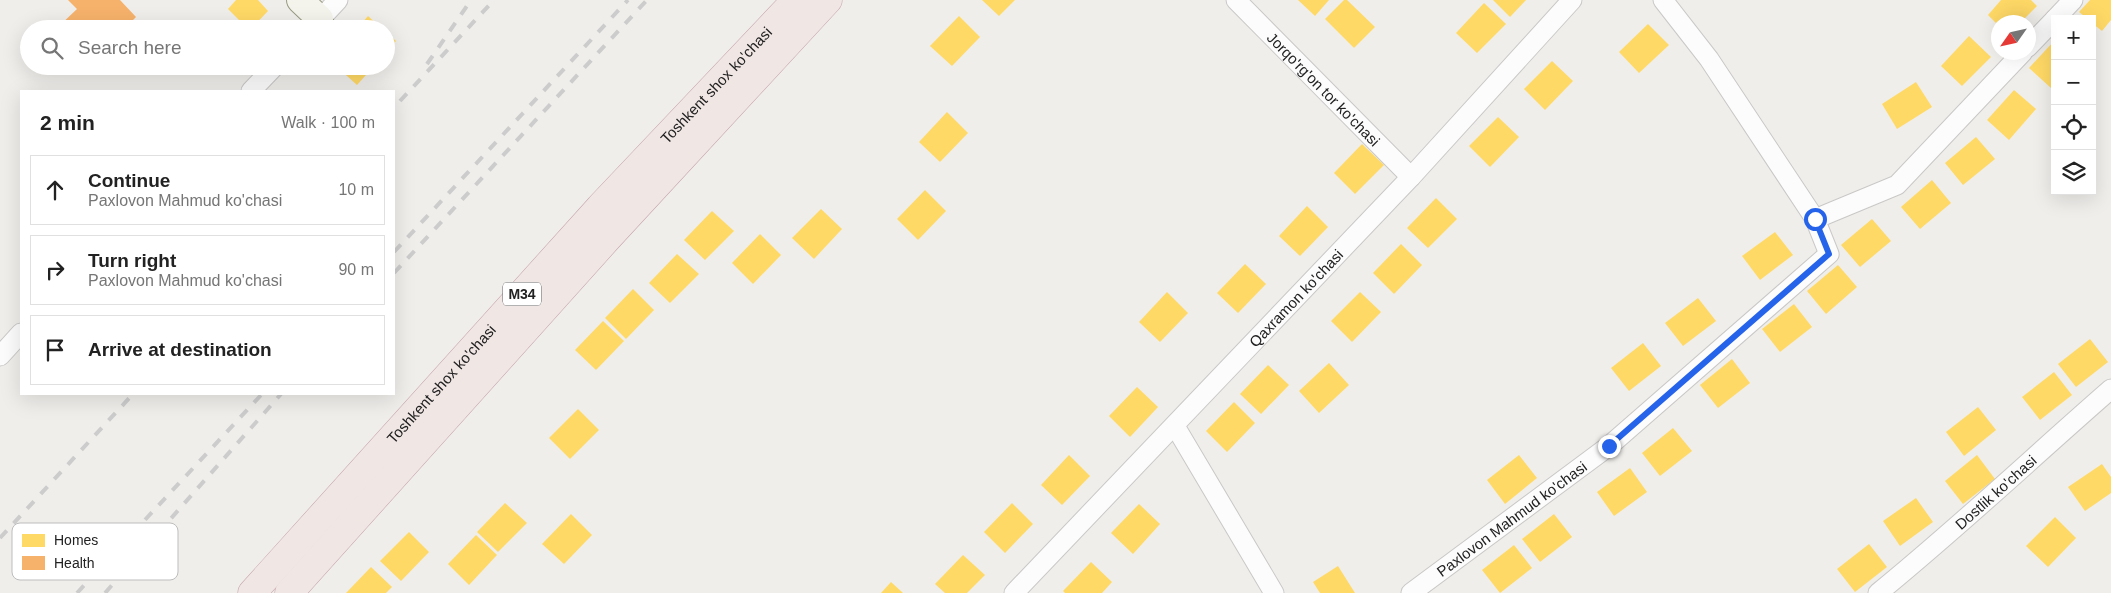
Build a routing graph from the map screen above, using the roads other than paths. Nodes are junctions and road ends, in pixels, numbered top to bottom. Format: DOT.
graph roads {
  1 [pos="300,0"];
  2 [pos="338,0"];
  3 [pos="828,0"];
  4 [pos="1236,0"];
  5 [pos="1572,0"];
  6 [pos="1663,0"];
  7 [pos="2073,0"];
  8 [pos="2059,15"];
  9 [pos="790,17"];
  10 [pos="312,20"];
  11 [pos="319,20"];
  12 [pos="2051,23"];
  13 [pos="2036,39"];
  14 [pos="2015,60"];
  15 [pos="266,75"];
  16 [pos="252,90"];
  17 [pos="1411,177"];
  18 [pos="1815,219"];
  19 [pos="20,334"];
  20 [pos="0,356"];
  21 [pos="2111,390"];
  22 [pos="1175,426"];
  23 [pos="252,593"];
  24 [pos="289,593"];
  25 [pos="1014,593"];
  26 [pos="1274,593"];
  27 [pos="1411,593"];
  28 [pos="1878,593"];
  1 -- 10 [label="main road"];
  2 -- 11 [label="street"];
  3 -- 9 [label="highway, Toshkent shox ko'chasi / M34"];
  4 -- 17 [label="street, Jorqo'rg'on tor ko'chasi"];
  5 -- 17 [label="street, Qaxramon ko'chasi"];
  6 -- 18 [label="street"];
  7 -- 8 [label="street"];
  9 -- 23 [label="highway, Toshkent shox ko'chasi / M34"];
  9 -- 24 [label="highway, Toshkent shox ko'chasi / M34"];
  12 -- 13 [label="street"];
  14 -- 18 [label="street"];
  15 -- 16 [label="street"];
  17 -- 22 [label="street, Qaxramon ko'chasi"];
  18 -- 27 [label="street, Paxlovon Mahmud ko'chasi"];
  19 -- 20 [label="street"];
  21 -- 28 [label="street, Dostlik ko'chasi"];
  22 -- 25 [label="street, Qaxramon ko'chasi"];
  22 -- 26 [label="street"];
}
